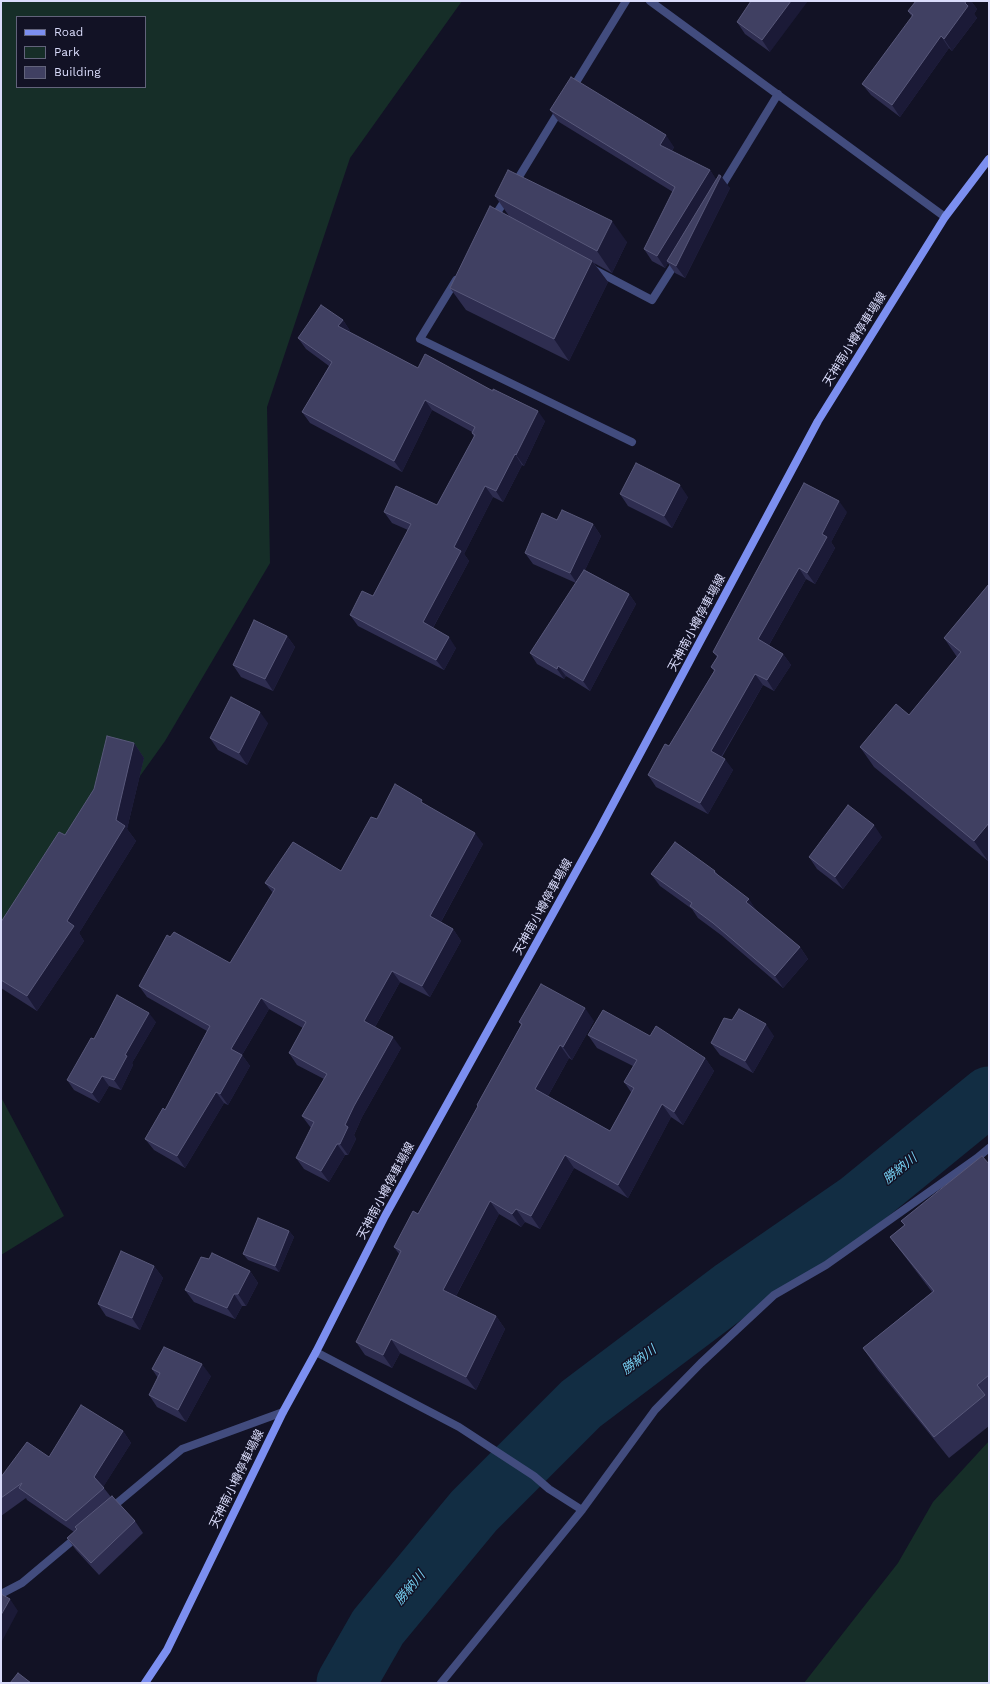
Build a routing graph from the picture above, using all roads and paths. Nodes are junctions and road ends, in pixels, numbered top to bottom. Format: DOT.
graph roads {
  1 [pos="626,1"];
  2 [pos="650,1"];
  3 [pos="778,94"];
  4 [pos="989,159"];
  5 [pos="717,194"];
  6 [pos="945,217"];
  7 [pos="487,229"];
  8 [pos="680,254"];
  9 [pos="584,264"];
  10 [pos="459,275"];
  11 [pos="632,442"];
  12 [pos="989,1148"];
  13 [pos="316,1352"];
  14 [pos="282,1412"];
  15 [pos="582,1510"];
  16 [pos="105,1513"];
  17 [pos="87,1528"];
  18 [pos="1,1594"];
  19 [pos="145,1683"];
  20 [pos="441,1683"];
  1 -- 7 [label="street"];
  2 -- 3 [label="street"];
  3 -- 5 [label="street"];
  3 -- 6 [label="street"];
  4 -- 6 [label="main road, 天神南小樽停車場線"];
  6 -- 13 [label="main road, 天神南小樽停車場線"];
  8 -- 9 [label="street"];
  10 -- 11 [label="street"];
  12 -- 15 [label="street"];
  13 -- 14 [label="main road, 天神南小樽停車場線"];
  13 -- 15 [label="street"];
  14 -- 16 [label="street"];
  14 -- 19 [label="main road, 天神南小樽停車場線"];
  15 -- 20 [label="street"];
  17 -- 18 [label="street"];
}
